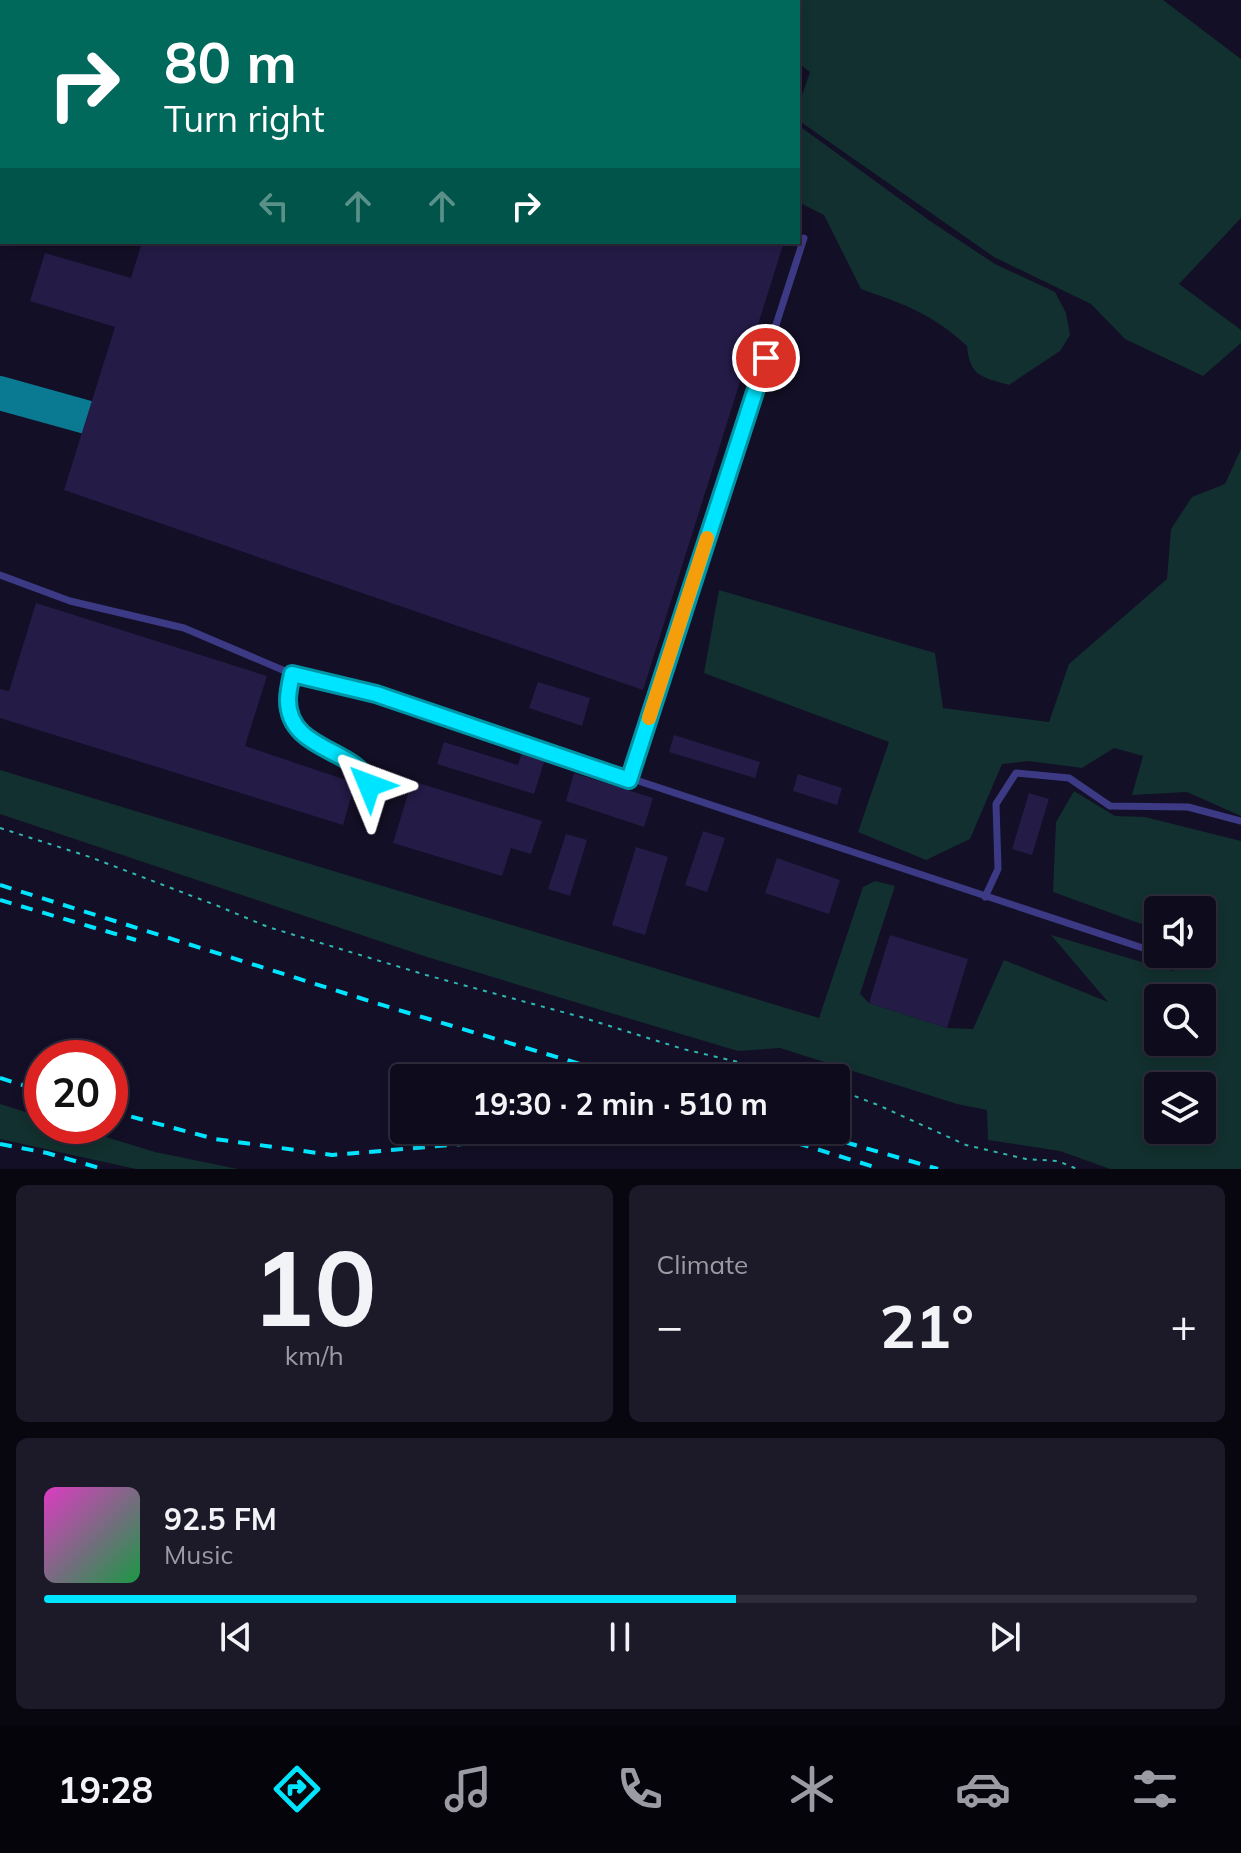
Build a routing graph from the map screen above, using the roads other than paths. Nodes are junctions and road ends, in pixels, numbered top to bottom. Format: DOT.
graph roads {
  1 [pos="804,238"];
  2 [pos="0,575"];
  3 [pos="292,674"];
  4 [pos="629,780"];
  5 [pos="369,785"];
  6 [pos="1241,821"];
  7 [pos="985,897"];
  8 [pos="1144,948"];
  1 -- 4 [label="lane"];
  2 -- 3 [label="lane"];
  3 -- 4 [label="lane"];
  3 -- 5 [label="lane"];
  4 -- 7 [label="lane"];
  6 -- 7 [label="lane"];
  7 -- 8 [label="lane"];
}
